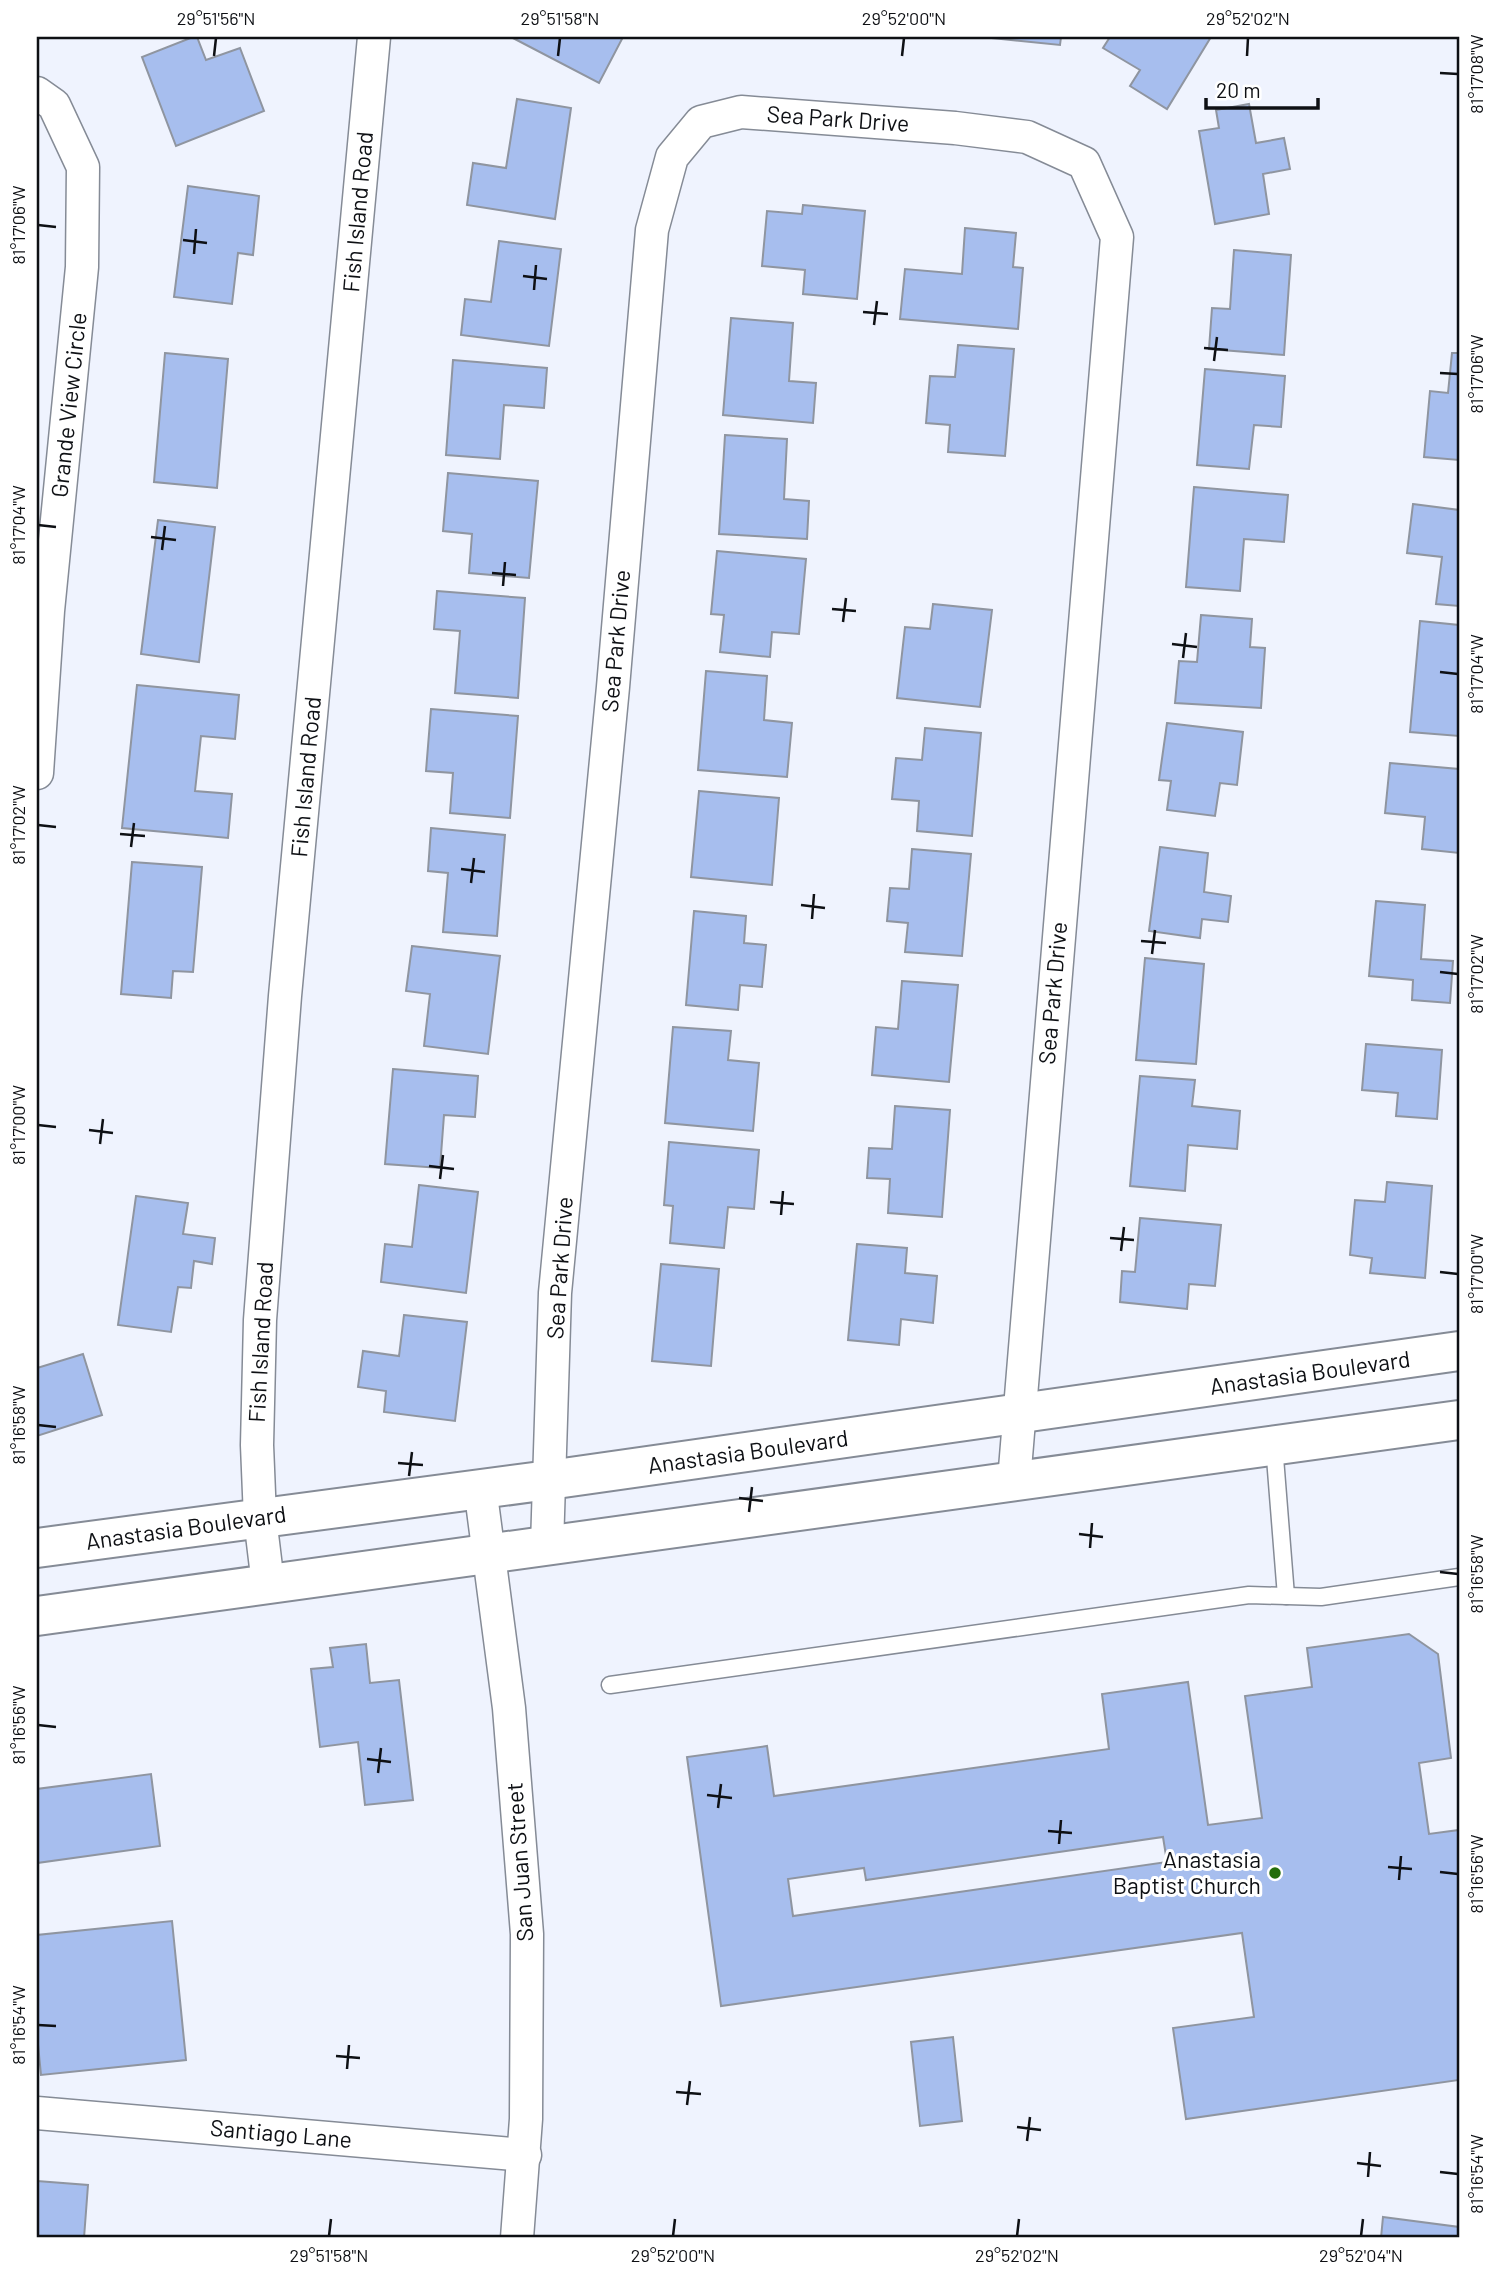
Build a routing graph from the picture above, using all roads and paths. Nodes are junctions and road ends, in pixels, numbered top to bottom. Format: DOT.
graph roads {
  1 [pos="374,37"];
  2 [pos="37,93"];
  3 [pos="37,773"];
  4 [pos="1459,1352"];
  5 [pos="1019,1414"];
  6 [pos="1459,1420"];
  7 [pos="1274,1446"];
  8 [pos="549,1480"];
  9 [pos="1014,1481"];
  10 [pos="480,1487"];
  11 [pos="260,1518"];
  12 [pos="547,1546"];
  13 [pos="37,1548"];
  14 [pos="488,1553"];
  15 [pos="1459,1577"];
  16 [pos="268,1584"];
  17 [pos="1286,1596"];
  18 [pos="37,1616"];
  19 [pos="610,1685"];
  20 [pos="37,2113"];
  21 [pos="525,2155"];
  22 [pos="517,2238"];
  1 -- 11 [label="street, Fish Island Road"];
  2 -- 3 [label="street, Grande View Circle"];
  4 -- 5 [label="main road, Anastasia Boulevard"];
  5 -- 8 [label="main road, Anastasia Boulevard"];
  5 -- 8 [label="street, Sea Park Drive"];
  5 -- 9 [label="street, Sea Park Drive"];
  6 -- 7 [label="main road"];
  7 -- 9 [label="main road"];
  7 -- 17 [label="lane"];
  8 -- 10 [label="main road, Anastasia Boulevard"];
  8 -- 12 [label="street, Sea Park Drive"];
  9 -- 12 [label="main road"];
  10 -- 11 [label="main road, Anastasia Boulevard"];
  10 -- 14 [label="street, San Juan Street"];
  11 -- 13 [label="main road, Anastasia Boulevard"];
  11 -- 16 [label="street, Fish Island Road"];
  12 -- 14 [label="main road"];
  14 -- 16 [label="main road"];
  14 -- 21 [label="street, San Juan Street"];
  15 -- 17 [label="lane"];
  16 -- 18 [label="main road"];
  17 -- 19 [label="lane"];
  20 -- 21 [label="street, Santiago Lane"];
  21 -- 22 [label="street, San Juan Street"];
}
